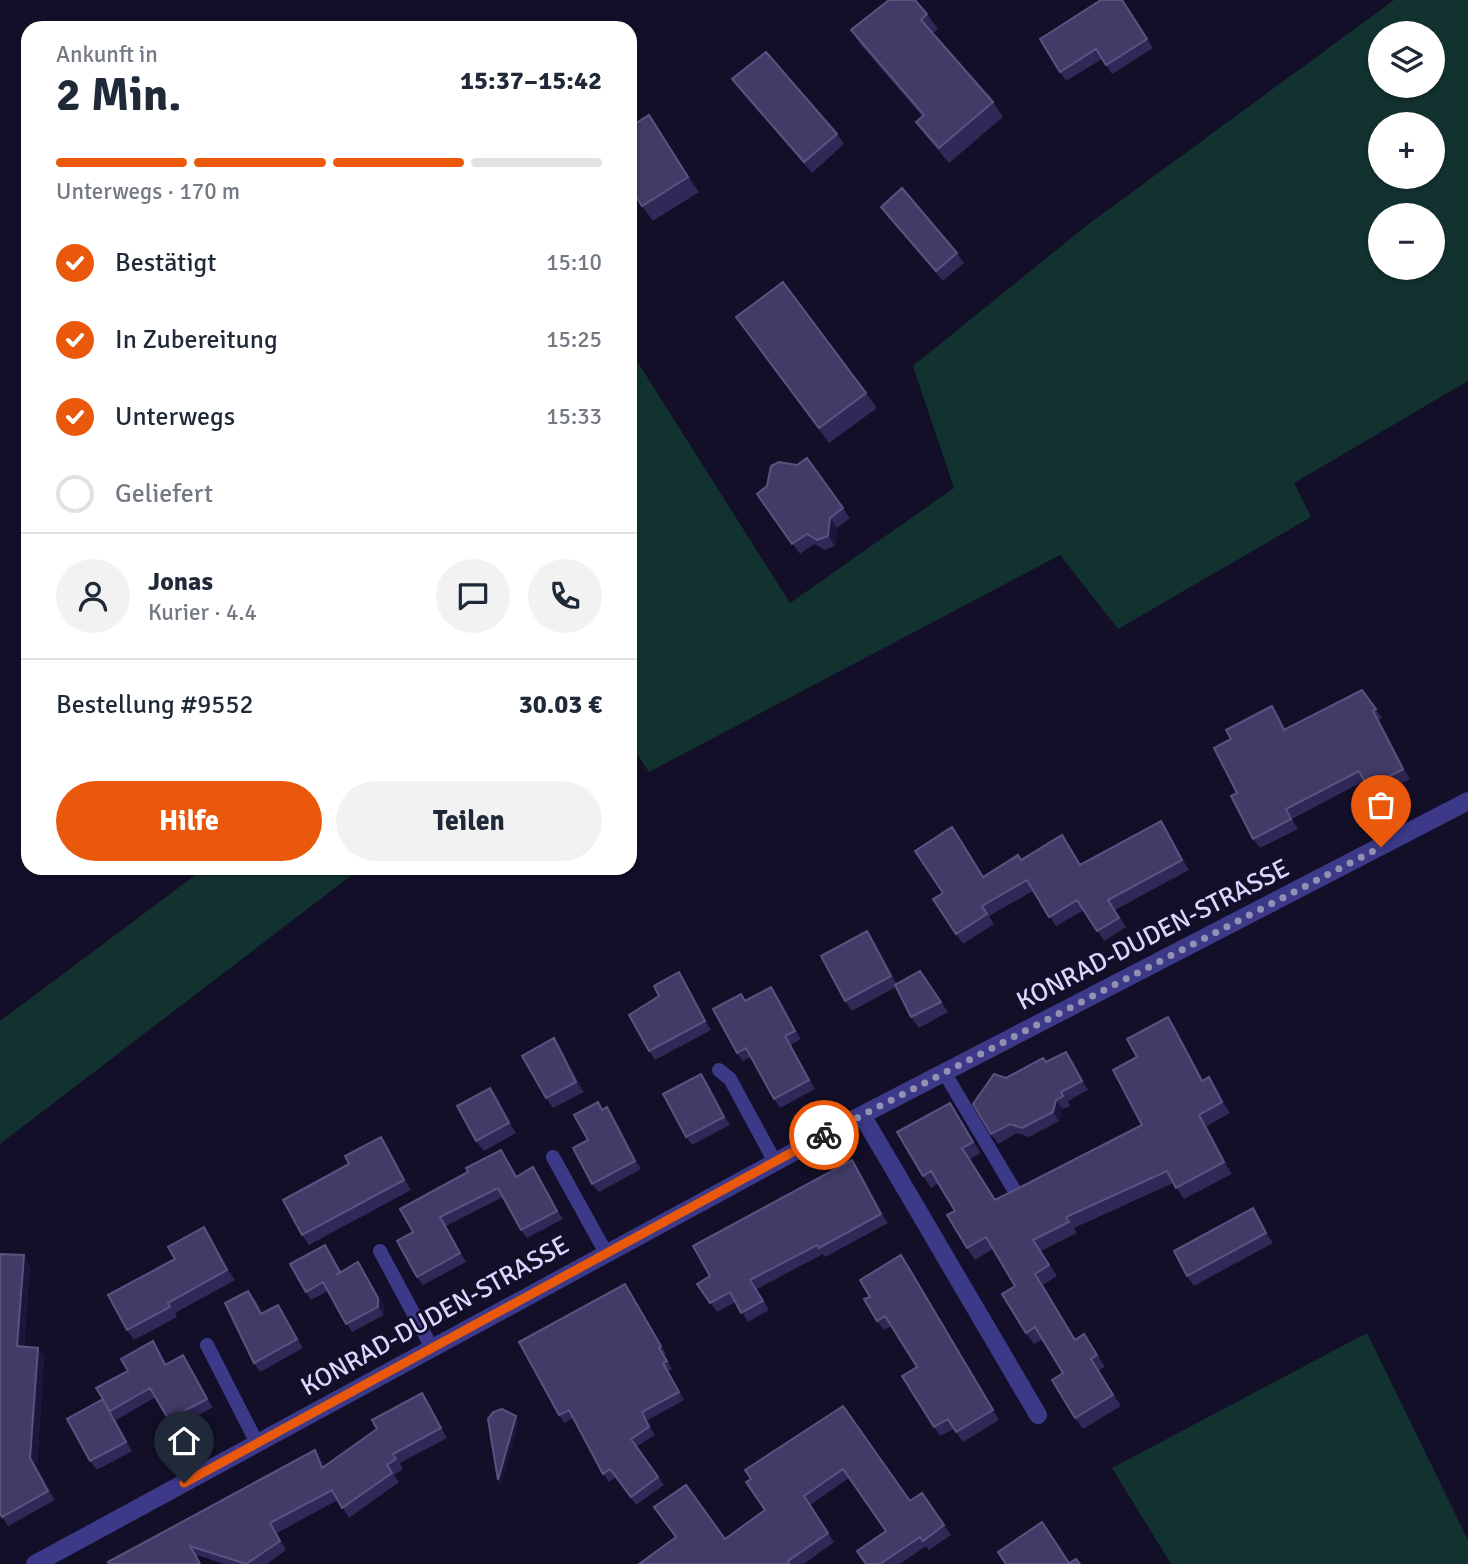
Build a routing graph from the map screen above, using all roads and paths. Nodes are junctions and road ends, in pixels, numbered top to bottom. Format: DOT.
graph roads {
  1 [pos="1468,802"];
  2 [pos="719,1070"];
  3 [pos="944,1072"];
  4 [pos="862,1115"];
  5 [pos="553,1157"];
  6 [pos="775,1162"];
  7 [pos="1013,1188"];
  8 [pos="380,1251"];
  9 [pos="606,1253"];
  10 [pos="206,1345"];
  11 [pos="432,1348"];
  12 [pos="1038,1415"];
  13 [pos="257,1443"];
  14 [pos="66,1557"];
  15 [pos="34,1564"];
  1 -- 3 [label="street, KONRAD-DUDEN-STRASSE"];
  2 -- 6 [label="lane"];
  3 -- 4 [label="street, KONRAD-DUDEN-STRASSE"];
  3 -- 7 [label="lane"];
  4 -- 6 [label="street, KONRAD-DUDEN-STRASSE"];
  4 -- 12 [label="street"];
  5 -- 9 [label="lane"];
  6 -- 9 [label="street, KONRAD-DUDEN-STRASSE"];
  8 -- 11 [label="lane"];
  9 -- 11 [label="street, KONRAD-DUDEN-STRASSE"];
  10 -- 13 [label="lane"];
  11 -- 13 [label="street, KONRAD-DUDEN-STRASSE"];
  13 -- 14 [label="street, KONRAD-DUDEN-STRASSE"];
  14 -- 15 [label="street, KONRAD-DUDEN-STRASSE"];
}
